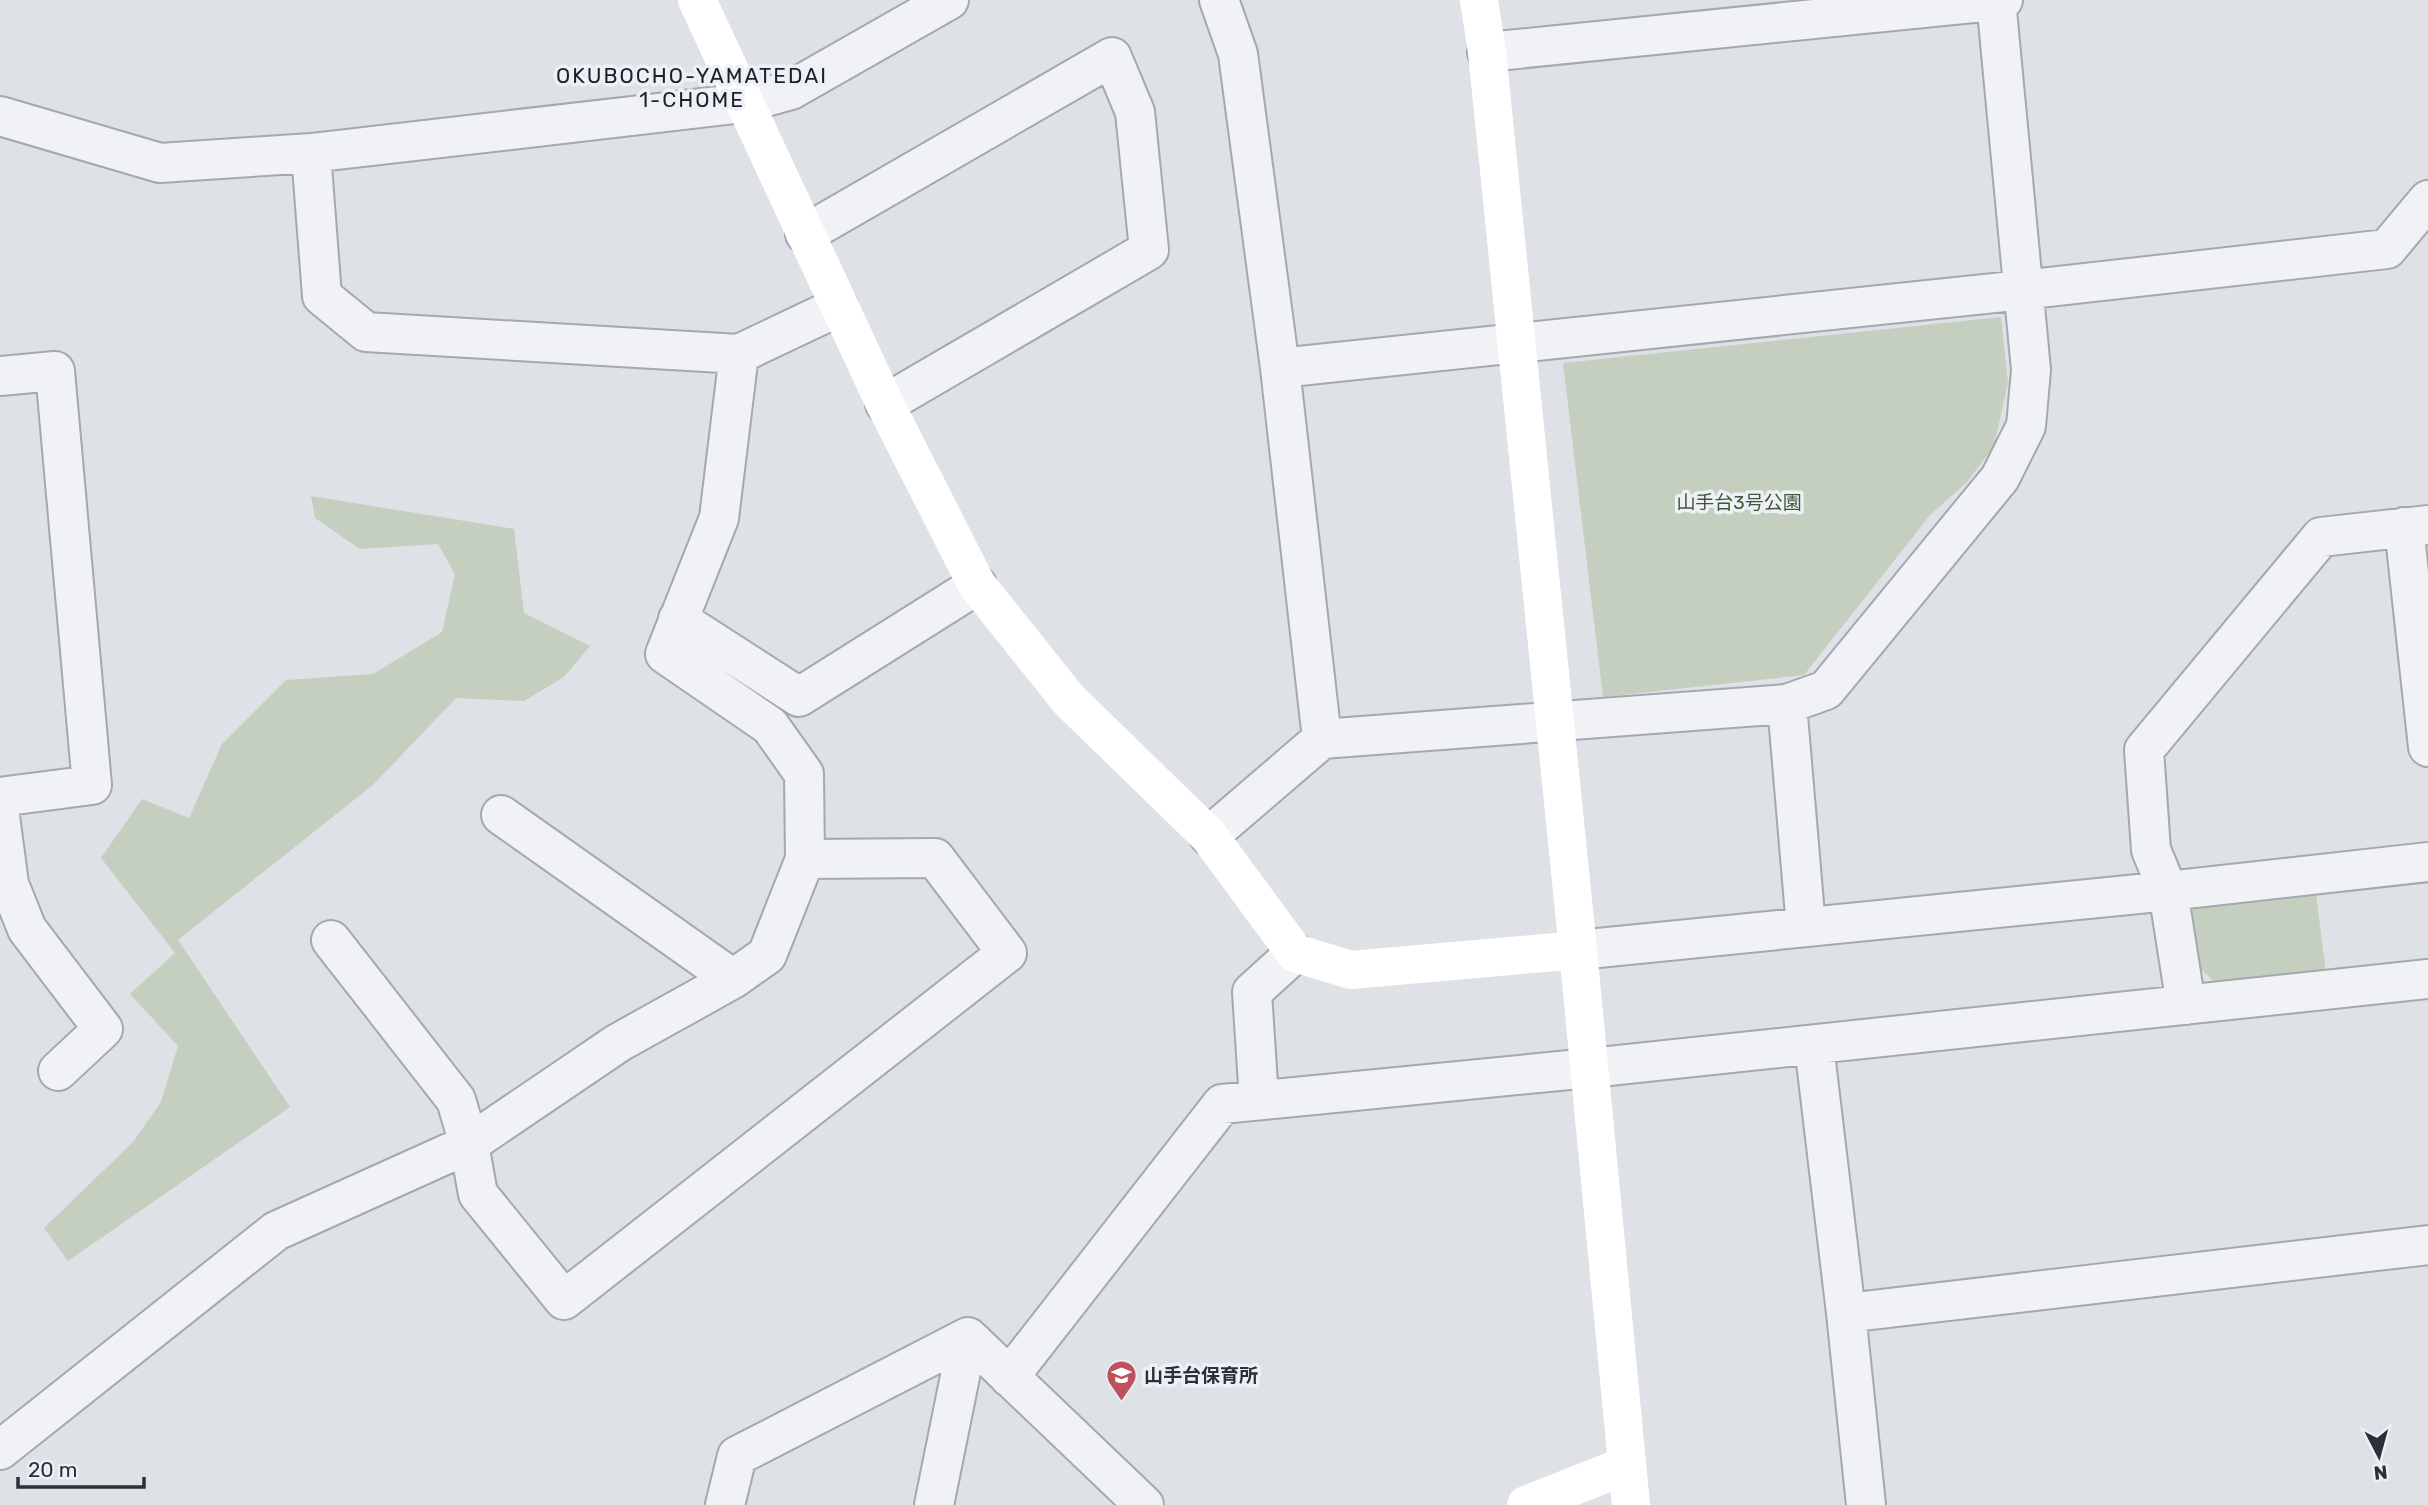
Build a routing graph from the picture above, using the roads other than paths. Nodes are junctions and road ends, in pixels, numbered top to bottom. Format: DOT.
graph roads {
  1 [pos="696,0"];
  2 [pos="949,0"];
  3 [pos="1219,0"];
  4 [pos="1479,0"];
  5 [pos="1997,0"];
  6 [pos="2003,0"];
  7 [pos="1743,13"];
  8 [pos="1487,52"];
  9 [pos="744,103"];
  10 [pos="0,116"];
  11 [pos="311,153"];
  12 [pos="2428,200"];
  13 [pos="805,234"];
  14 [pos="2024,290"];
  15 [pos="838,307"];
  16 [pos="1516,343"];
  17 [pos="739,354"];
  18 [pos="1280,368"];
  19 [pos="0,376"];
  20 [pos="885,404"];
  21 [pos="2416,526"];
  22 [pos="977,585"];
  23 [pos="678,619"];
  24 [pos="1787,704"];
  25 [pos="1555,722"];
  26 [pos="1322,739"];
  27 [pos="2428,747"];
  28 [pos="0,797"];
  29 [pos="501,815"];
  30 [pos="0,816"];
  31 [pos="1209,836"];
  32 [pos="805,859"];
  33 [pos="2428,862"];
  34 [pos="2168,891"];
  35 [pos="1806,927"];
  36 [pos="331,940"];
  37 [pos="1578,950"];
  38 [pos="1295,953"];
  39 [pos="733,979"];
  40 [pos="2428,979"];
  41 [pos="2186,1005"];
  42 [pos="1814,1045"];
  43 [pos="1590,1069"];
  44 [pos="58,1071"];
  45 [pos="1259,1100"];
  46 [pos="469,1144"];
  47 [pos="2428,1245"];
  48 [pos="1846,1313"];
  49 [pos="968,1337"];
  50 [pos="1009,1377"];
  51 [pos="0,1450"];
  52 [pos="1627,1465"];
  53 [pos="725,1505"];
  54 [pos="934,1505"];
  55 [pos="1144,1505"];
  56 [pos="1526,1505"];
  57 [pos="1631,1505"];
  58 [pos="1866,1505"];
  1 -- 9 [label="street"];
  2 -- 9 [label="street"];
  3 -- 18 [label="street"];
  4 -- 8 [label="street"];
  5 -- 6 [label="street"];
  5 -- 7 [label="street"];
  5 -- 14 [label="street"];
  7 -- 8 [label="street"];
  8 -- 16 [label="street"];
  9 -- 11 [label="street"];
  9 -- 13 [label="street"];
  10 -- 11 [label="street"];
  11 -- 17 [label="street"];
  12 -- 14 [label="street"];
  13 -- 15 [label="street"];
  13 -- 20 [label="street"];
  14 -- 16 [label="street"];
  14 -- 24 [label="street"];
  15 -- 17 [label="street"];
  15 -- 20 [label="street"];
  16 -- 18 [label="street"];
  16 -- 25 [label="street"];
  17 -- 23 [label="street"];
  18 -- 26 [label="street"];
  19 -- 28 [label="street"];
  20 -- 22 [label="street"];
  21 -- 27 [label="street"];
  21 -- 34 [label="street"];
  22 -- 23 [label="street"];
  22 -- 31 [label="street"];
  23 -- 32 [label="street"];
  24 -- 25 [label="street"];
  24 -- 35 [label="street"];
  25 -- 26 [label="street"];
  25 -- 37 [label="street"];
  26 -- 31 [label="street"];
  29 -- 39 [label="street"];
  30 -- 44 [label="street"];
  31 -- 38 [label="street"];
  32 -- 39 [label="street"];
  32 -- 46 [label="street"];
  33 -- 34 [label="street"];
  34 -- 35 [label="street"];
  34 -- 41 [label="street"];
  35 -- 37 [label="street"];
  36 -- 46 [label="street"];
  37 -- 38 [label="street"];
  37 -- 43 [label="street"];
  38 -- 45 [label="street"];
  39 -- 46 [label="street"];
  40 -- 41 [label="street"];
  41 -- 42 [label="street"];
  42 -- 43 [label="street"];
  42 -- 48 [label="street"];
  43 -- 45 [label="street"];
  43 -- 52 [label="street"];
  45 -- 50 [label="street"];
  46 -- 51 [label="street"];
  47 -- 48 [label="street"];
  48 -- 58 [label="street"];
  49 -- 50 [label="street"];
  49 -- 53 [label="street"];
  49 -- 54 [label="street"];
  50 -- 55 [label="street"];
  52 -- 56 [label="street"];
  52 -- 57 [label="street"];
}
